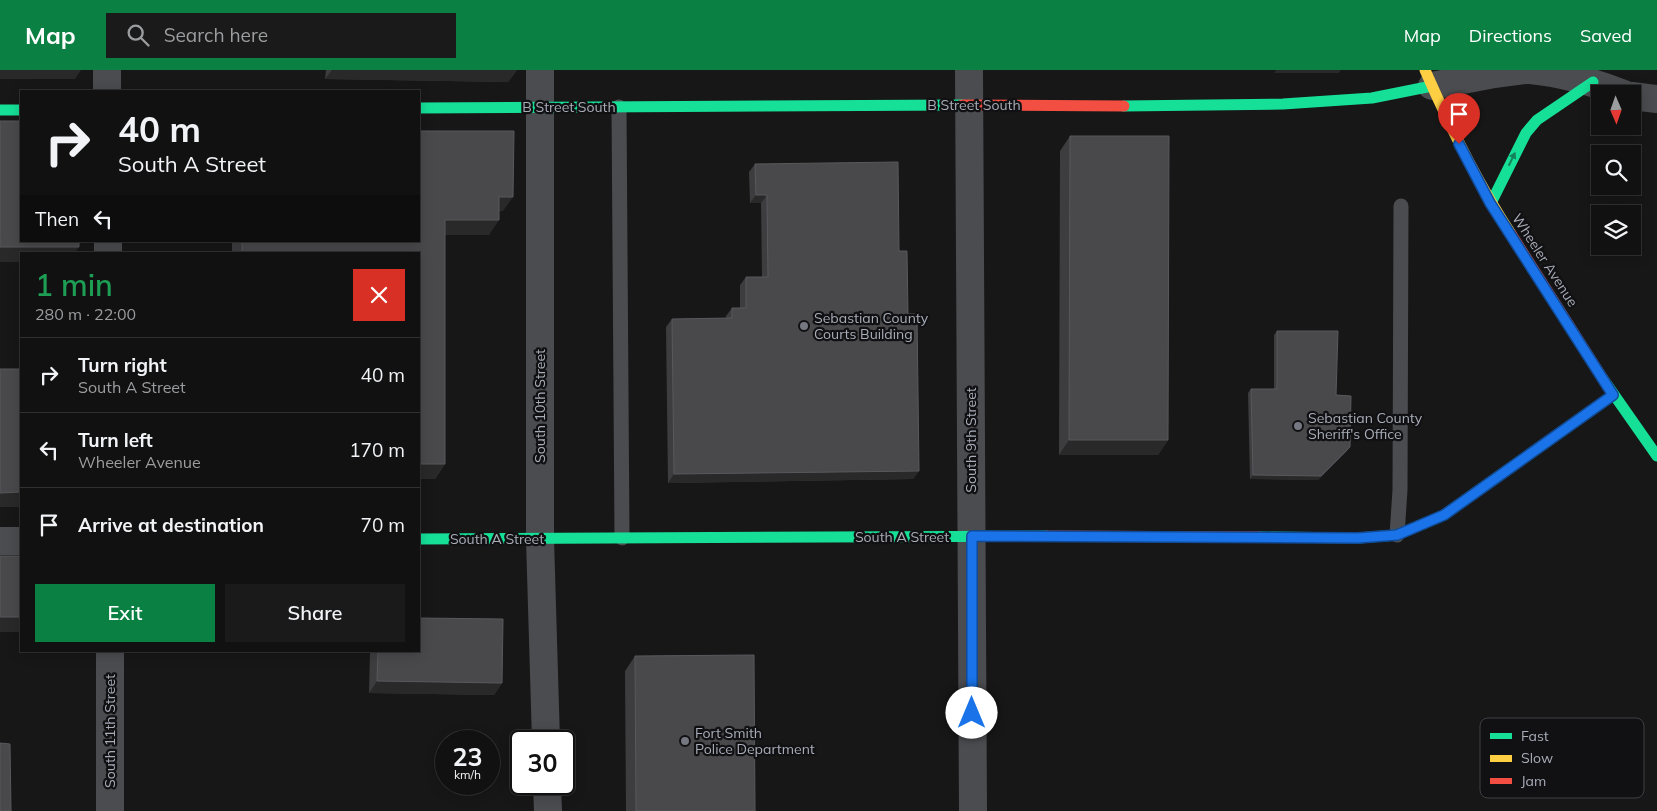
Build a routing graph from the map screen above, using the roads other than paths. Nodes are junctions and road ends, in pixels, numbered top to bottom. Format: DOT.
graph roads {
  1 [pos="107,70"];
  2 [pos="540,70"];
  3 [pos="969,70"];
  4 [pos="1528,70"];
  5 [pos="1429,78"];
  6 [pos="1593,82"];
  7 [pos="1601,85"];
  8 [pos="107,90"];
  9 [pos="1641,97"];
  10 [pos="1657,99"];
  11 [pos="969,105"];
  12 [pos="619,107"];
  13 [pos="420,108"];
  14 [pos="540,108"];
  15 [pos="0,110"];
  16 [pos="20,110"];
  17 [pos="1490,203"];
  18 [pos="1401,206"];
  19 [pos="1613,395"];
  20 [pos="1657,456"];
  21 [pos="1397,535"];
  22 [pos="972,536"];
  23 [pos="622,538"];
  24 [pos="420,539"];
  25 [pos="540,539"];
  26 [pos="0,541"];
  27 [pos="20,541"];
  28 [pos="110,652"];
  29 [pos="546,730"];
  30 [pos="547,795"];
  31 [pos="110,811"];
  32 [pos="548,811"];
  33 [pos="972,811"];
  1 -- 8 [label="street"];
  2 -- 14 [label="street, South 10th Street"];
  3 -- 11 [label="street, South 9th Street"];
  4 -- 5 [label="street, B Street South"];
  4 -- 6 [label="street, B Street South"];
  5 -- 11 [label="street, B Street South"];
  5 -- 17 [label="street, Wheeler Avenue"];
  6 -- 7 [label="street, B Street South"];
  17 -- 6 [label="street, one-way"];
  9 -- 10 [label="street"];
  11 -- 12 [label="street, B Street South"];
  11 -- 22 [label="street, South 9th Street"];
  12 -- 14 [label="street, B Street South"];
  12 -- 23 [label="lane"];
  13 -- 14 [label="street, B Street South"];
  14 -- 25 [label="street, South 10th Street"];
  15 -- 16 [label="street"];
  17 -- 19 [label="street, Wheeler Avenue"];
  18 -- 21 [label="lane"];
  19 -- 20 [label="street, Wheeler Avenue"];
  19 -- 21 [label="street, South A Street"];
  21 -- 22 [label="street, South A Street"];
  22 -- 23 [label="street, South A Street"];
  22 -- 33 [label="street, South 9th Street"];
  23 -- 25 [label="street, South A Street"];
  24 -- 25 [label="street, South A Street"];
  25 -- 29 [label="street, South 10th Street"];
  26 -- 27 [label="street"];
  28 -- 31 [label="street, South 11th Street"];
  30 -- 32 [label="street"];
}
